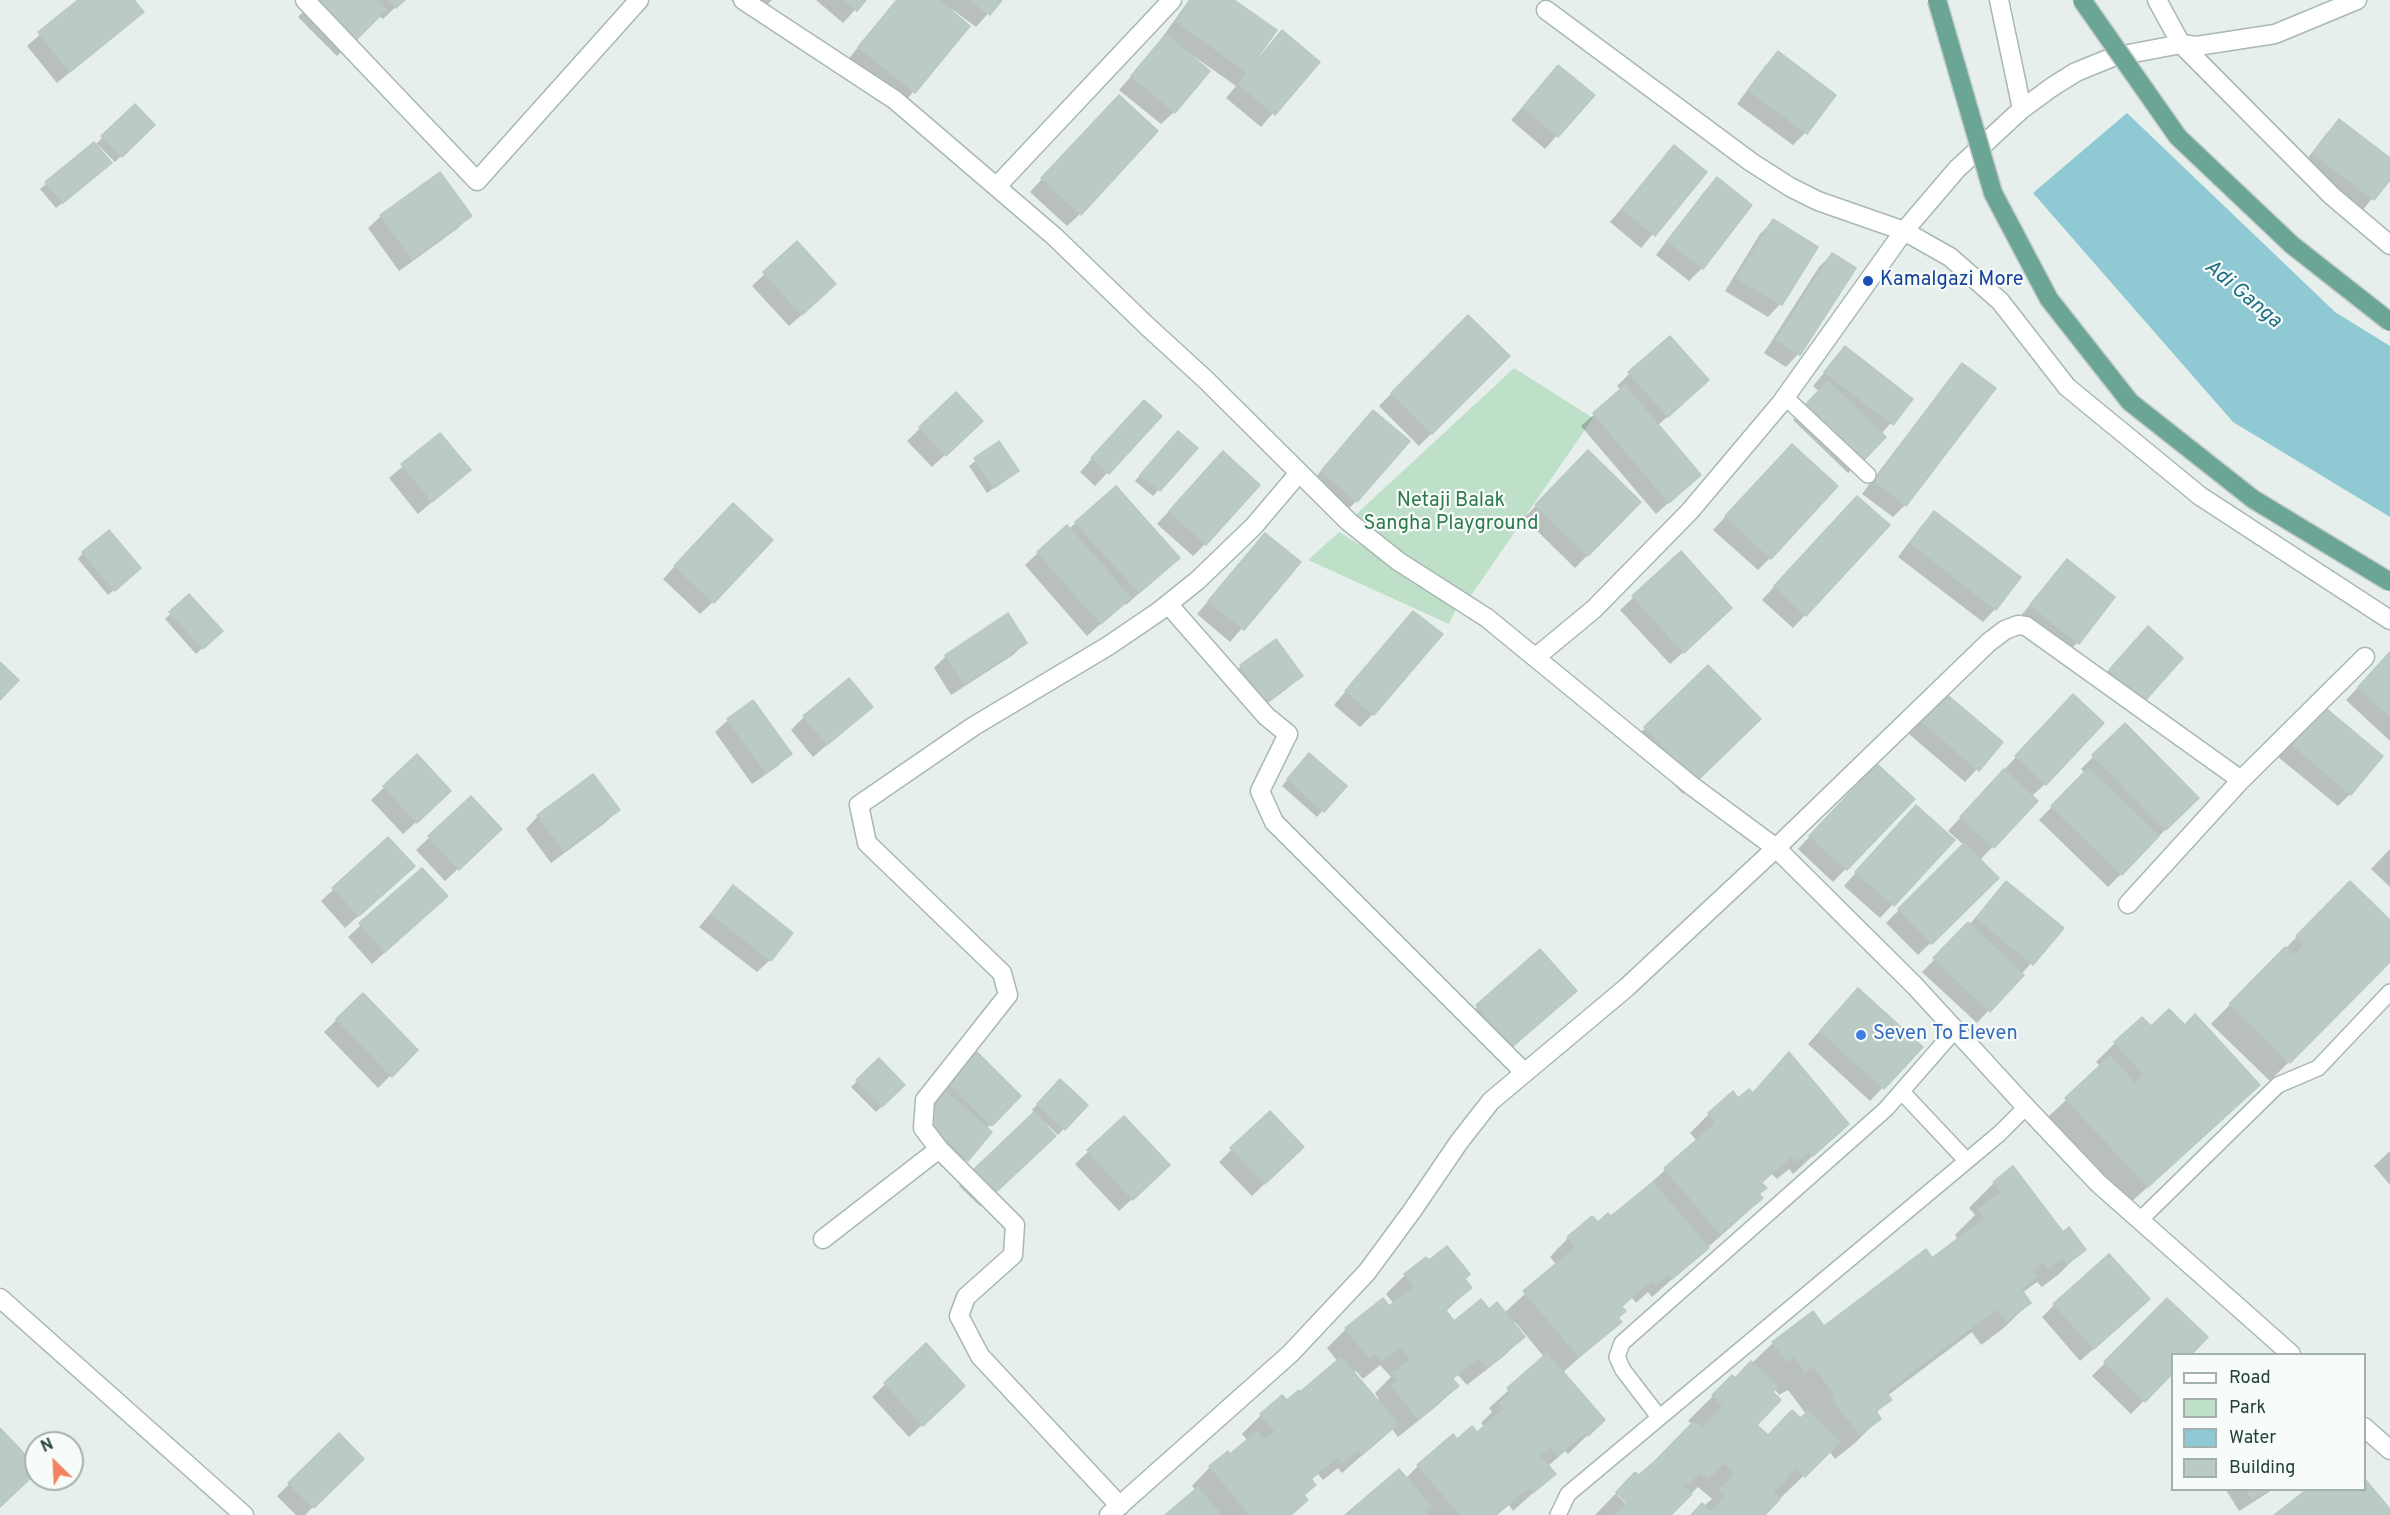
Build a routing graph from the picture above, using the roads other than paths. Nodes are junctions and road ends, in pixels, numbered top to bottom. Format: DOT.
graph roads {
  1 [pos="305,0"];
  2 [pos="639,0"];
  3 [pos="743,0"];
  4 [pos="1172,0"];
  5 [pos="1937,0"];
  6 [pos="1999,0"];
  7 [pos="2082,0"];
  8 [pos="2157,0"];
  9 [pos="2357,0"];
  10 [pos="1546,10"];
  11 [pos="2181,44"];
  12 [pos="2022,109"];
  13 [pos="997,186"];
  14 [pos="1904,231"];
  15 [pos="2390,245"];
  16 [pos="2390,322"];
  17 [pos="1785,397"];
  18 [pos="1298,474"];
  19 [pos="1868,475"];
  20 [pos="2390,582"];
  21 [pos="1168,604"];
  22 [pos="2390,620"];
  23 [pos="1536,657"];
  24 [pos="2365,657"];
  25 [pos="2241,780"];
  26 [pos="1776,848"];
  27 [pos="2128,904"];
  28 [pos="2390,992"];
  29 [pos="1955,1030"];
  30 [pos="1524,1072"];
  31 [pos="1902,1092"];
  32 [pos="2026,1107"];
  33 [pos="939,1149"];
  34 [pos="1966,1160"];
  35 [pos="2140,1220"];
  36 [pos="823,1239"];
  37 [pos="0,1298"];
  38 [pos="2290,1353"];
  39 [pos="1659,1417"];
  40 [pos="2366,1429"];
  41 [pos="2390,1450"];
  42 [pos="1114,1510"];
  43 [pos="244,1515"];
  44 [pos="1558,1515"];
  1 -- 2 [label="street"];
  3 -- 13 [label="street"];
  4 -- 13 [label="street"];
  5 -- 20 [label="main road, bridge"];
  6 -- 12 [label="street"];
  7 -- 16 [label="main road, bridge"];
  8 -- 11 [label="street"];
  9 -- 11 [label="street"];
  10 -- 14 [label="street"];
  11 -- 12 [label="street"];
  11 -- 15 [label="street"];
  12 -- 14 [label="street"];
  13 -- 18 [label="street"];
  14 -- 17 [label="street"];
  14 -- 22 [label="street"];
  17 -- 19 [label="lane"];
  17 -- 23 [label="street"];
  18 -- 21 [label="street"];
  18 -- 23 [label="street"];
  21 -- 30 [label="street"];
  21 -- 33 [label="street"];
  23 -- 26 [label="street"];
  24 -- 25 [label="street"];
  25 -- 26 [label="street"];
  25 -- 27 [label="street"];
  26 -- 29 [label="street"];
  26 -- 30 [label="street"];
  28 -- 35 [label="lane"];
  29 -- 31 [label="lane"];
  29 -- 32 [label="street"];
  30 -- 42 [label="street"];
  31 -- 34 [label="lane"];
  31 -- 39 [label="lane"];
  32 -- 34 [label="lane"];
  32 -- 35 [label="street"];
  33 -- 36 [label="street"];
  33 -- 42 [label="street"];
  34 -- 39 [label="lane"];
  35 -- 38 [label="street"];
  37 -- 43 [label="street"];
  39 -- 44 [label="lane"];
  40 -- 41 [label="street"];
}
